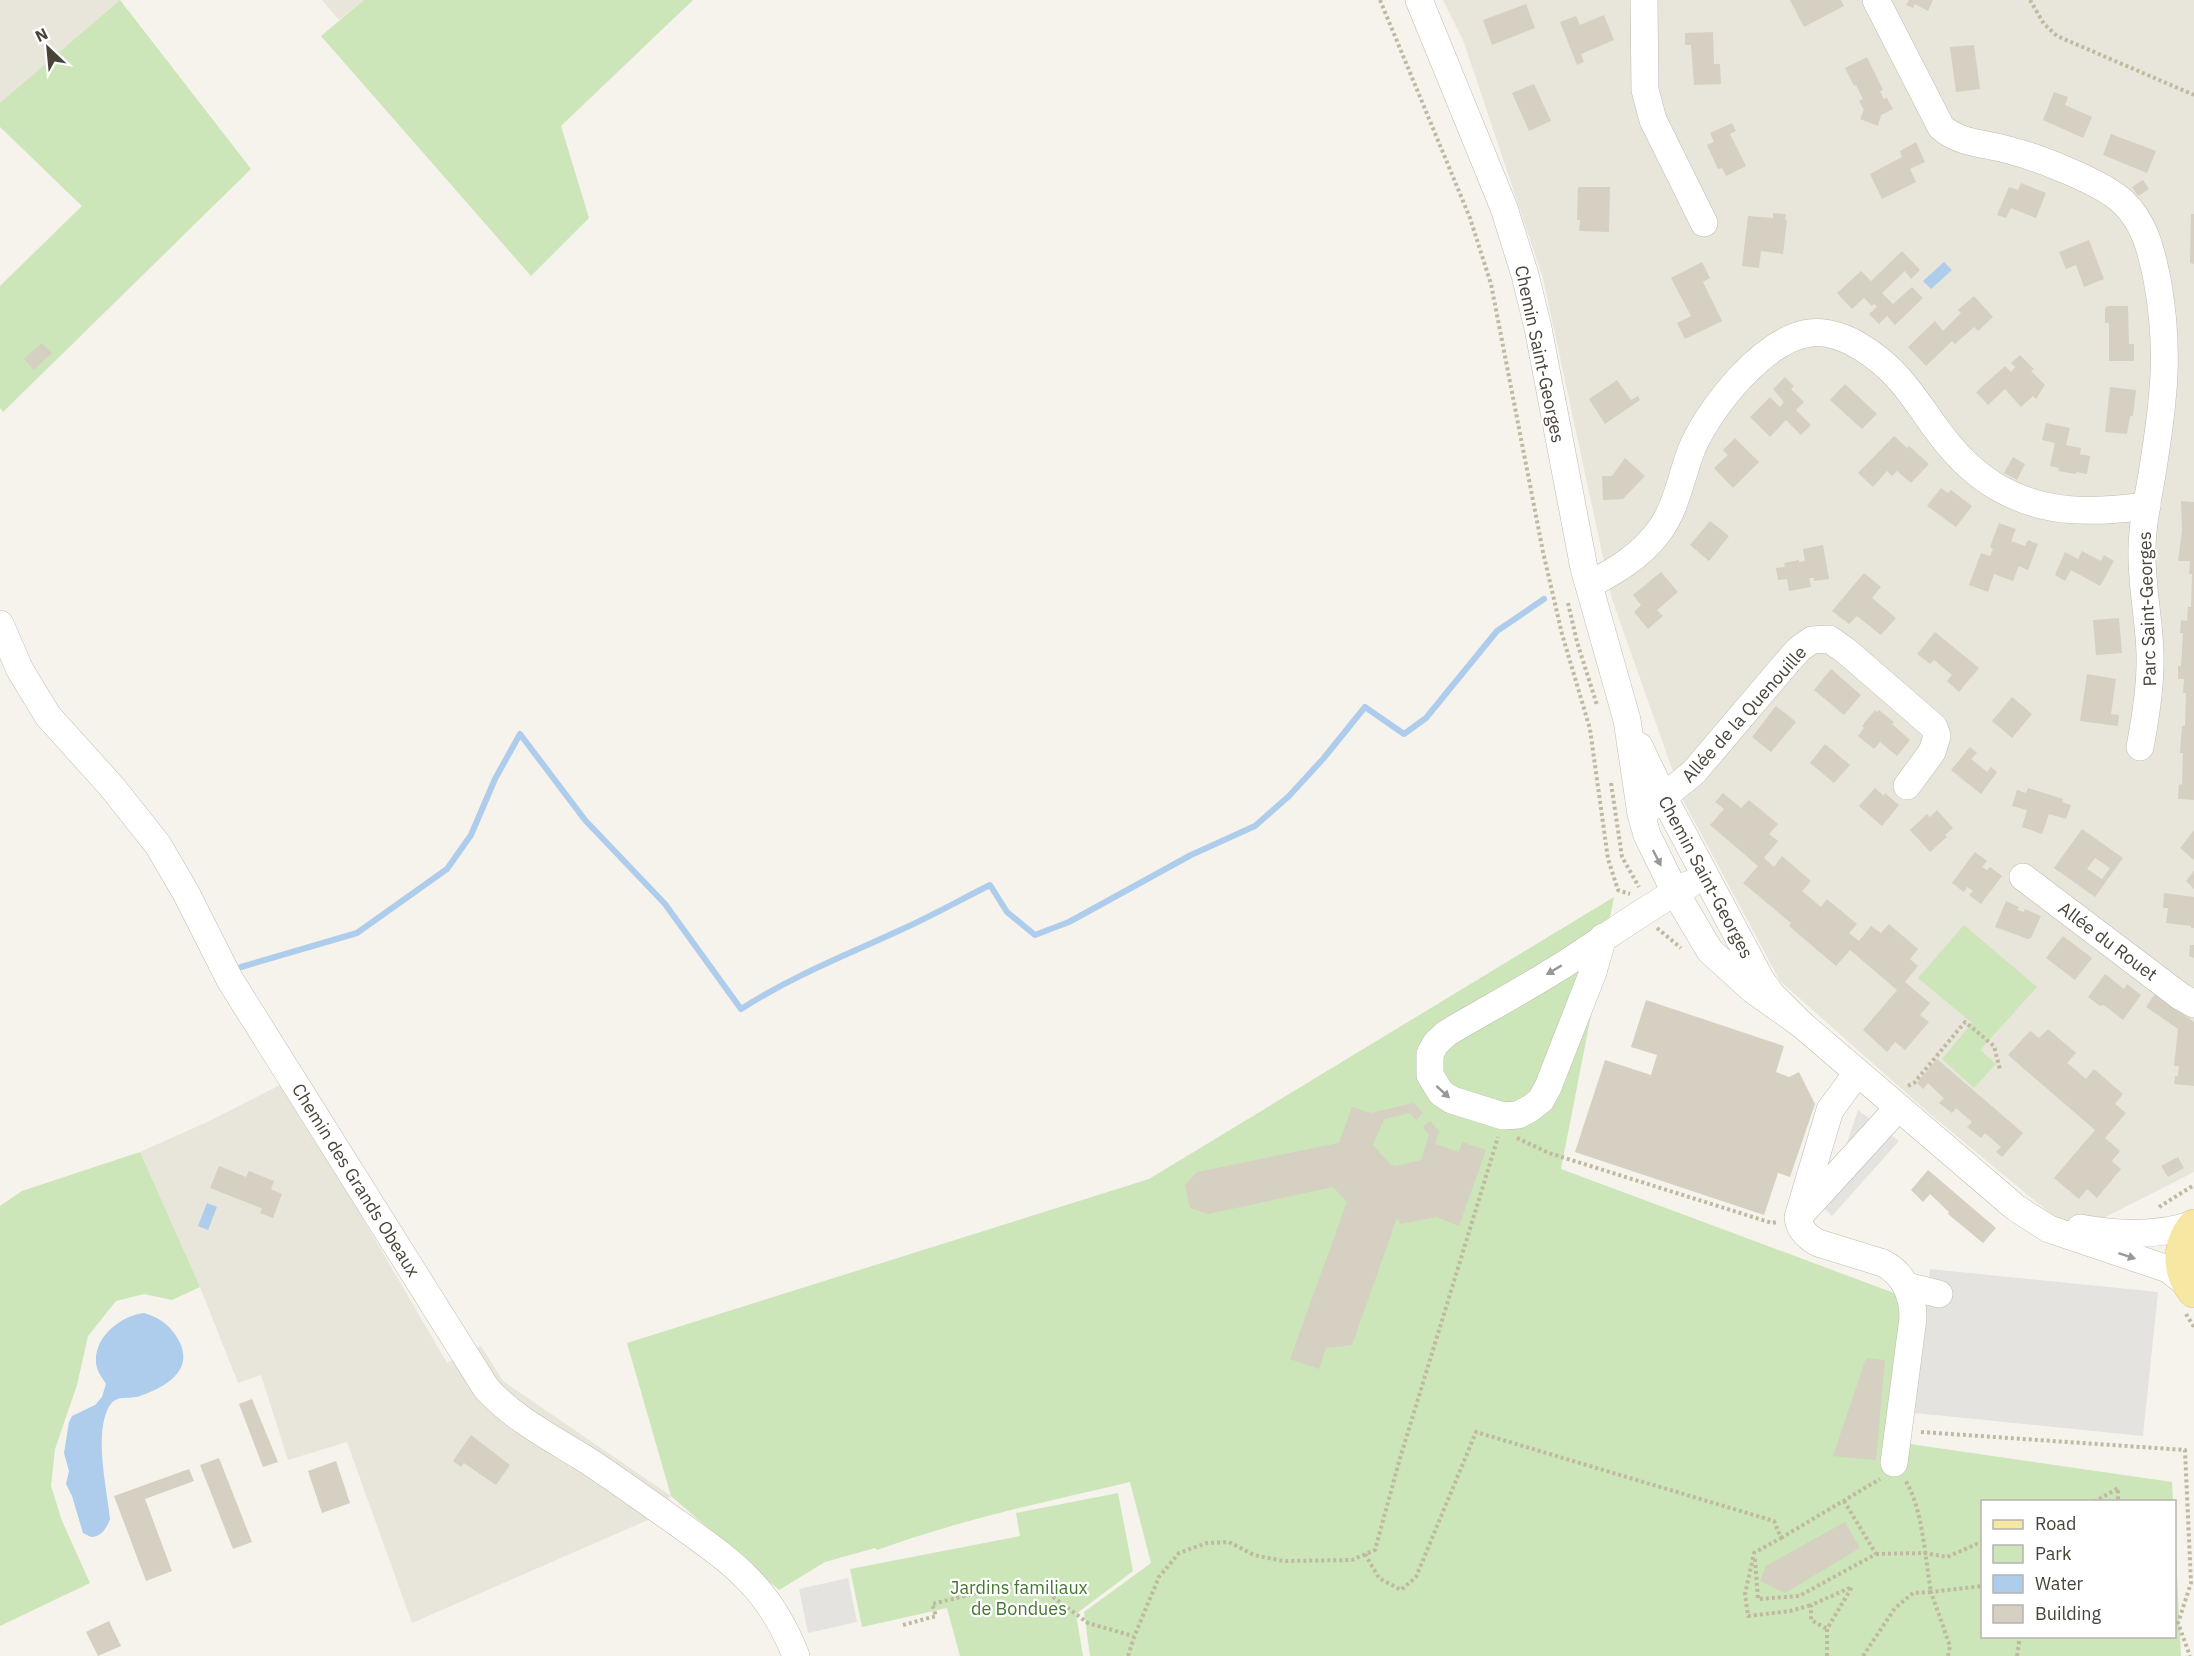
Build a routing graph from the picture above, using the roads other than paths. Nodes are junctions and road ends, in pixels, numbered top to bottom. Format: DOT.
graph roads {
  1 [pos="1419,0"];
  2 [pos="1644,0"];
  3 [pos="1876,0"];
  4 [pos="1704,223"];
  5 [pos="2147,506"];
  6 [pos="1588,585"];
  7 [pos="0,624"];
  8 [pos="1627,720"];
  9 [pos="2140,747"];
  10 [pos="1907,786"];
  11 [pos="1664,798"];
  12 [pos="1641,814"];
  13 [pos="1705,876"];
  14 [pos="2023,877"];
  15 [pos="1675,892"];
  16 [pos="1603,937"];
  17 [pos="2194,1004"];
  18 [pos="1801,1024"];
  19 [pos="1857,1073"];
  20 [pos="1893,1103"];
  21 [pos="2016,1208"];
  22 [pos="1798,1217"];
  23 [pos="2194,1225"];
  24 [pos="1907,1286"];
  25 [pos="2192,1289"];
  26 [pos="1939,1294"];
  27 [pos="1894,1463"];
  28 [pos="796,1656"];
  1 -- 6 [label="street, Chemin Saint-Georges"];
  2 -- 4 [label="street"];
  3 -- 5 [label="street, Parc Saint-Georges"];
  5 -- 6 [label="street, Parc Saint-Georges"];
  5 -- 9 [label="street, Parc Saint-Georges"];
  6 -- 8 [label="street, Chemin Saint-Georges"];
  7 -- 28 [label="street, Chemin des Grands Obeaux"];
  8 -- 11 [label="street, Chemin Saint-Georges"];
  8 -- 12 [label="street, Chemin Saint-Georges"];
  10 -- 11 [label="street, Allée de la Quenouille"];
  11 -- 12 [label="street, Allée de la Quenouille"];
  11 -- 13 [label="street, Chemin Saint-Georges"];
  12 -- 15 [label="street, Chemin Saint-Georges, one-way"];
  13 -- 15 [label="street"];
  13 -- 18 [label="street, Chemin Saint-Georges"];
  14 -- 17 [label="street, Allée du Rouet"];
  15 -- 16 [label="street"];
  15 -- 18 [label="street, Chemin Saint-Georges"];
  16 -- 16 [label="street, one-way"];
  18 -- 19 [label="street, Chemin Saint-Georges"];
  19 -- 20 [label="street, Chemin Saint-Georges"];
  19 -- 22 [label="street"];
  20 -- 21 [label="street, Chemin Saint-Georges"];
  20 -- 22 [label="street"];
  21 -- 23 [label="street, Chemin Saint-Georges"];
  21 -- 25 [label="street, Chemin Saint-Georges, one-way"];
  22 -- 24 [label="street"];
  23 -- 25 [label="main road"];
  24 -- 26 [label="street"];
  24 -- 27 [label="street"];
}
